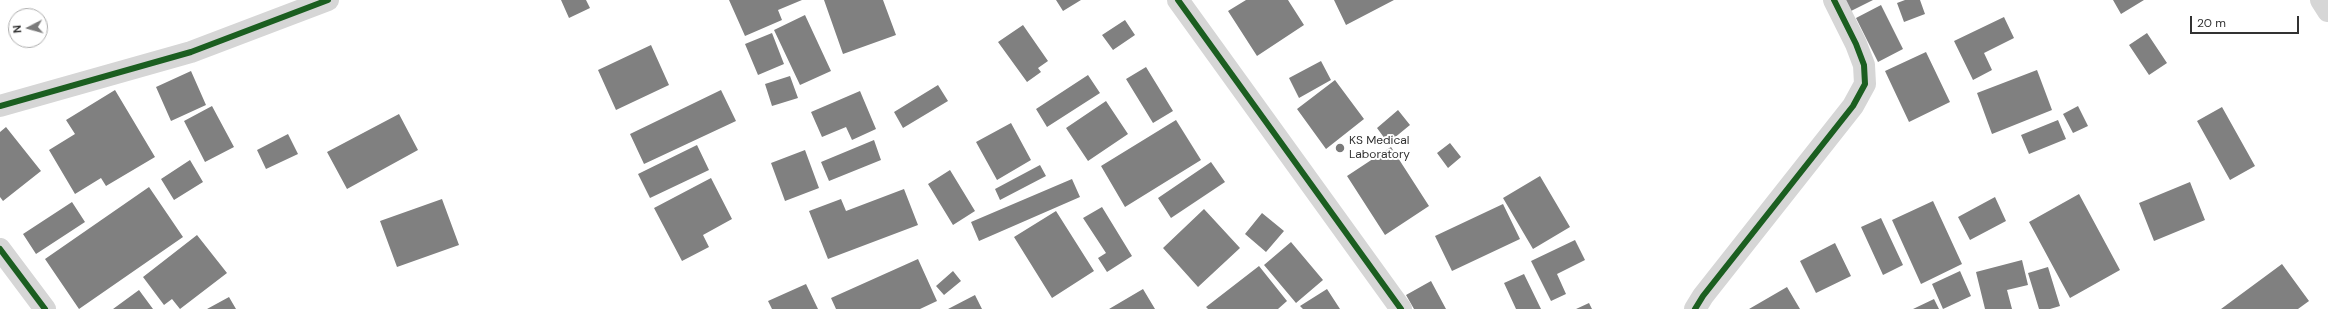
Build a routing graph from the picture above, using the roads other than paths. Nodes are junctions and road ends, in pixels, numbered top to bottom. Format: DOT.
graph roads {
  1 [pos="328,0"];
  2 [pos="1178,0"];
  3 [pos="1834,0"];
  4 [pos="2321,0"];
  5 [pos="2328,11"];
  6 [pos="0,106"];
  7 [pos="0,249"];
  8 [pos="45,309"];
  9 [pos="1401,309"];
  10 [pos="1695,309"];
  1 -- 6 [label="street"];
  2 -- 9 [label="street"];
  3 -- 10 [label="street"];
  4 -- 5 [label="street"];
  7 -- 8 [label="street"];
}
